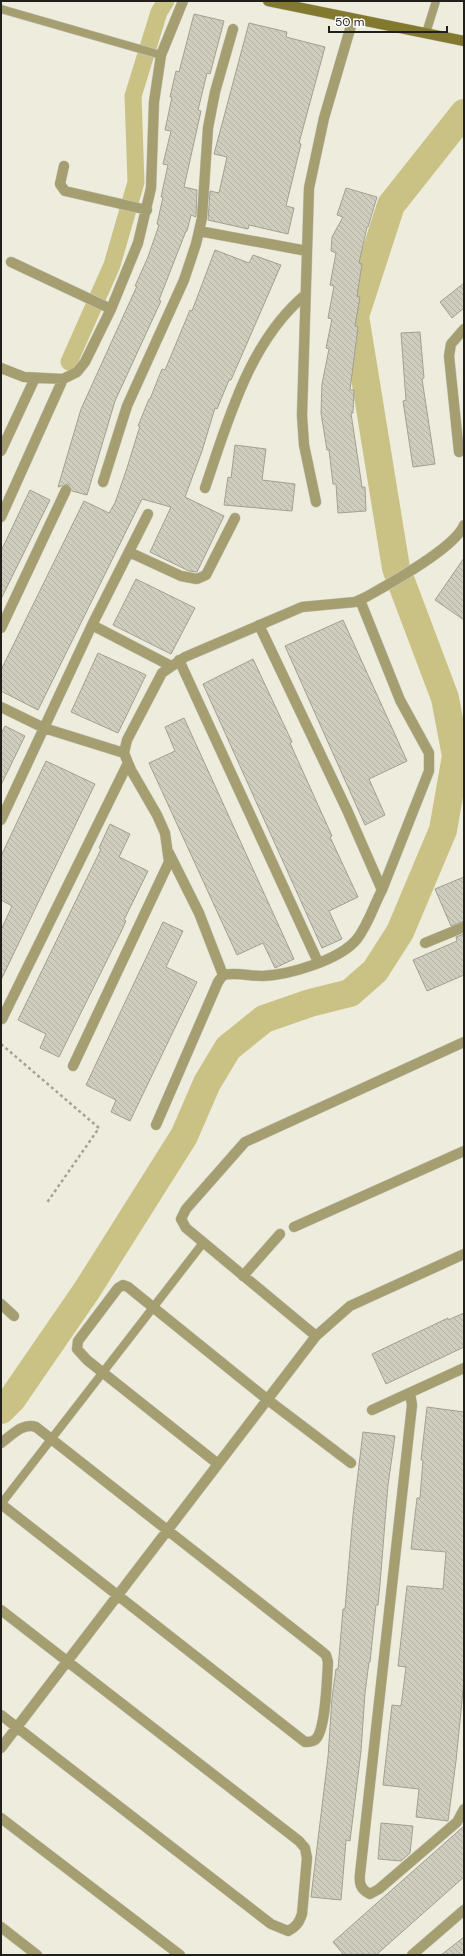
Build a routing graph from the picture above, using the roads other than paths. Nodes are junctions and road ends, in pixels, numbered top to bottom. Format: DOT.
graph roads {
  1 [pos="182,1"];
  2 [pos="268,1"];
  3 [pos="436,1"];
  4 [pos="1,10"];
  5 [pos="353,18"];
  6 [pos="233,29"];
  7 [pos="426,33"];
  8 [pos="464,41"];
  9 [pos="161,55"];
  10 [pos="64,166"];
  11 [pos="147,210"];
  12 [pos="199,231"];
  13 [pos="307,251"];
  14 [pos="11,262"];
  15 [pos="305,296"];
  16 [pos="111,309"];
  17 [pos="464,329"];
  18 [pos="1,368"];
  19 [pos="35,378"];
  20 [pos="63,379"];
  21 [pos="1,451"];
  22 [pos="459,452"];
  23 [pos="104,482"];
  24 [pos="206,488"];
  25 [pos="66,490"];
  26 [pos="316,502"];
  27 [pos="148,514"];
  28 [pos="1,518"];
  29 [pos="235,518"];
  30 [pos="464,525"];
  31 [pos="129,552"];
  32 [pos="360,600"];
  33 [pos="92,625"];
  34 [pos="259,625"];
  35 [pos="1,628"];
  36 [pos="179,660"];
  37 [pos="170,666"];
  38 [pos="1,708"];
  39 [pos="44,728"];
  40 [pos="124,753"];
  41 [pos="128,763"];
  42 [pos="1,820"];
  43 [pos="168,851"];
  44 [pos="382,890"];
  45 [pos="464,927"];
  46 [pos="425,943"];
  47 [pos="318,962"];
  48 [pos="223,975"];
  49 [pos="2,1020"];
  50 [pos="464,1042"];
  51 [pos="73,1066"];
  52 [pos="156,1125"];
  53 [pos="464,1151"];
  54 [pos="294,1227"];
  55 [pos="280,1234"];
  56 [pos="203,1243"];
  57 [pos="464,1254"];
  58 [pos="243,1276"];
  59 [pos="1,1304"];
  60 [pos="153,1308"];
  61 [pos="14,1316"];
  62 [pos="316,1336"];
  63 [pos="464,1368"];
  64 [pos="102,1373"];
  65 [pos="410,1393"];
  66 [pos="268,1400"];
  67 [pos="372,1410"];
  68 [pos="52,1439"];
  69 [pos="1,1442"];
  70 [pos="351,1463"];
  71 [pos="218,1464"];
  72 [pos="1,1504"];
  73 [pos="168,1529"];
  74 [pos="117,1596"];
  75 [pos="1,1610"];
  76 [pos="67,1662"];
  77 [pos="1,1715"];
  78 [pos="16,1727"];
  79 [pos="1,1748"];
  80 [pos="464,1809"];
  81 [pos="1,1818"];
  82 [pos="464,1910"];
  83 [pos="1,1928"];
  84 [pos="37,1955"];
  85 [pos="180,1955"];
  86 [pos="412,1955"];
  1 -- 9 [label="street"];
  2 -- 5 [label="street"];
  3 -- 7 [label="lane"];
  4 -- 9 [label="lane"];
  5 -- 7 [label="street"];
  5 -- 13 [label="street"];
  6 -- 12 [label="street"];
  7 -- 8 [label="street"];
  9 -- 11 [label="street"];
  10 -- 11 [label="street"];
  11 -- 16 [label="street"];
  12 -- 13 [label="street"];
  12 -- 23 [label="street"];
  13 -- 15 [label="street"];
  14 -- 16 [label="street"];
  15 -- 24 [label="street"];
  15 -- 26 [label="street"];
  16 -- 20 [label="street"];
  17 -- 22 [label="street"];
  18 -- 19 [label="street"];
  19 -- 20 [label="street"];
  19 -- 21 [label="street"];
  20 -- 28 [label="street"];
  25 -- 35 [label="street"];
  27 -- 31 [label="street"];
  29 -- 31 [label="street"];
  30 -- 32 [label="street"];
  31 -- 33 [label="street"];
  32 -- 34 [label="street"];
  32 -- 44 [label="street"];
  33 -- 37 [label="street"];
  33 -- 39 [label="street"];
  34 -- 36 [label="street"];
  34 -- 44 [label="street"];
  36 -- 37 [label="street"];
  36 -- 47 [label="street"];
  37 -- 40 [label="street"];
  38 -- 39 [label="street"];
  39 -- 40 [label="street"];
  39 -- 42 [label="street"];
  40 -- 41 [label="street"];
  41 -- 43 [label="street"];
  41 -- 49 [label="street"];
  43 -- 48 [label="street"];
  43 -- 51 [label="street"];
  44 -- 47 [label="street"];
  45 -- 46 [label="street"];
  47 -- 48 [label="street"];
  48 -- 52 [label="street"];
  50 -- 56 [label="street"];
  53 -- 54 [label="street"];
  55 -- 58 [label="street"];
  56 -- 58 [label="street"];
  56 -- 60 [label="lane"];
  57 -- 62 [label="street"];
  58 -- 62 [label="street"];
  59 -- 61 [label="street"];
  60 -- 64 [label="lane"];
  60 -- 64 [label="street"];
  60 -- 66 [label="street"];
  62 -- 66 [label="street"];
  63 -- 65 [label="street"];
  64 -- 68 [label="lane"];
  64 -- 71 [label="street"];
  65 -- 67 [label="street"];
  65 -- 80 [label="street"];
  66 -- 70 [label="street"];
  66 -- 71 [label="street"];
  68 -- 69 [label="street"];
  68 -- 72 [label="lane"];
  68 -- 73 [label="street"];
  71 -- 73 [label="street"];
  72 -- 74 [label="street"];
  73 -- 74 [label="street"];
  73 -- 74 [label="street"];
  74 -- 76 [label="street"];
  75 -- 76 [label="street"];
  76 -- 78 [label="street"];
  76 -- 78 [label="street"];
  77 -- 78 [label="street"];
  78 -- 79 [label="street"];
  81 -- 85 [label="street"];
  82 -- 86 [label="street"];
  83 -- 84 [label="street"];
}
